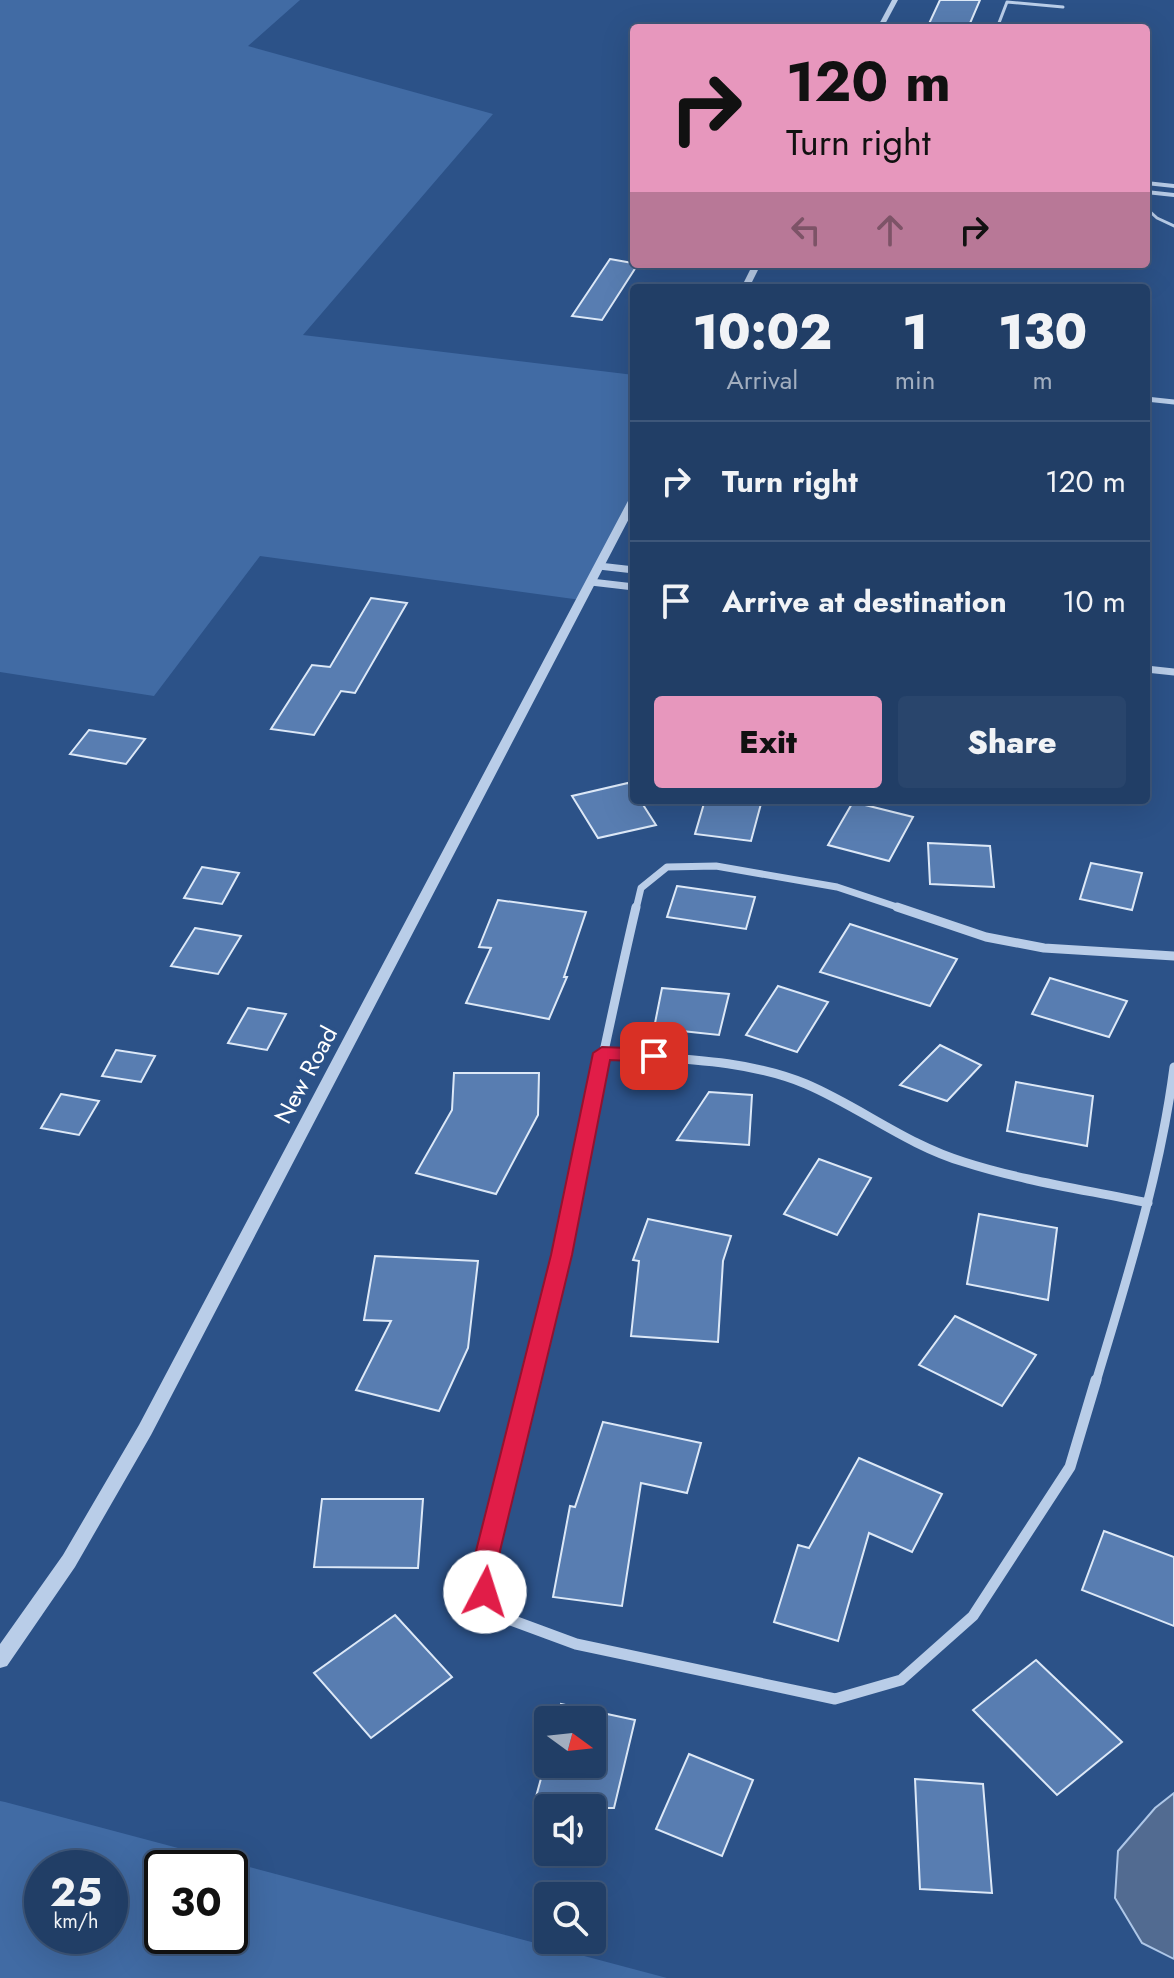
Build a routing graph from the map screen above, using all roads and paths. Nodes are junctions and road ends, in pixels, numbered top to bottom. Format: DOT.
graph roads {
  1 [pos="895,0"];
  2 [pos="1063,7"];
  3 [pos="882,24"];
  4 [pos="999,24"];
  5 [pos="1150,183"];
  6 [pos="1174,186"];
  7 [pos="1150,192"];
  8 [pos="1174,195"];
  9 [pos="1150,212"];
  10 [pos="1174,226"];
  11 [pos="1150,399"];
  12 [pos="1174,402"];
  13 [pos="630,507"];
  14 [pos="599,566"];
  15 [pos="630,570"];
  16 [pos="591,582"];
  17 [pos="630,587"];
  18 [pos="1150,669"];
  19 [pos="1174,672"];
  20 [pos="1174,956"];
  21 [pos="602,1053"];
  22 [pos="1174,1067"];
  23 [pos="1148,1203"];
  24 [pos="0,1660"];
  1 -- 3 [label="street"];
  2 -- 4 [label="lane"];
  5 -- 6 [label="street"];
  7 -- 8 [label="street"];
  9 -- 10 [label="lane"];
  11 -- 12 [label="street"];
  13 -- 14 [label="street, New Road"];
  14 -- 15 [label="street"];
  14 -- 16 [label="street, New Road"];
  16 -- 17 [label="street"];
  16 -- 24 [label="street, New Road"];
  18 -- 19 [label="street"];
  20 -- 21 [label="street"];
  21 -- 23 [label="street"];
  21 -- 23 [label="street"];
  22 -- 23 [label="street"];
}
